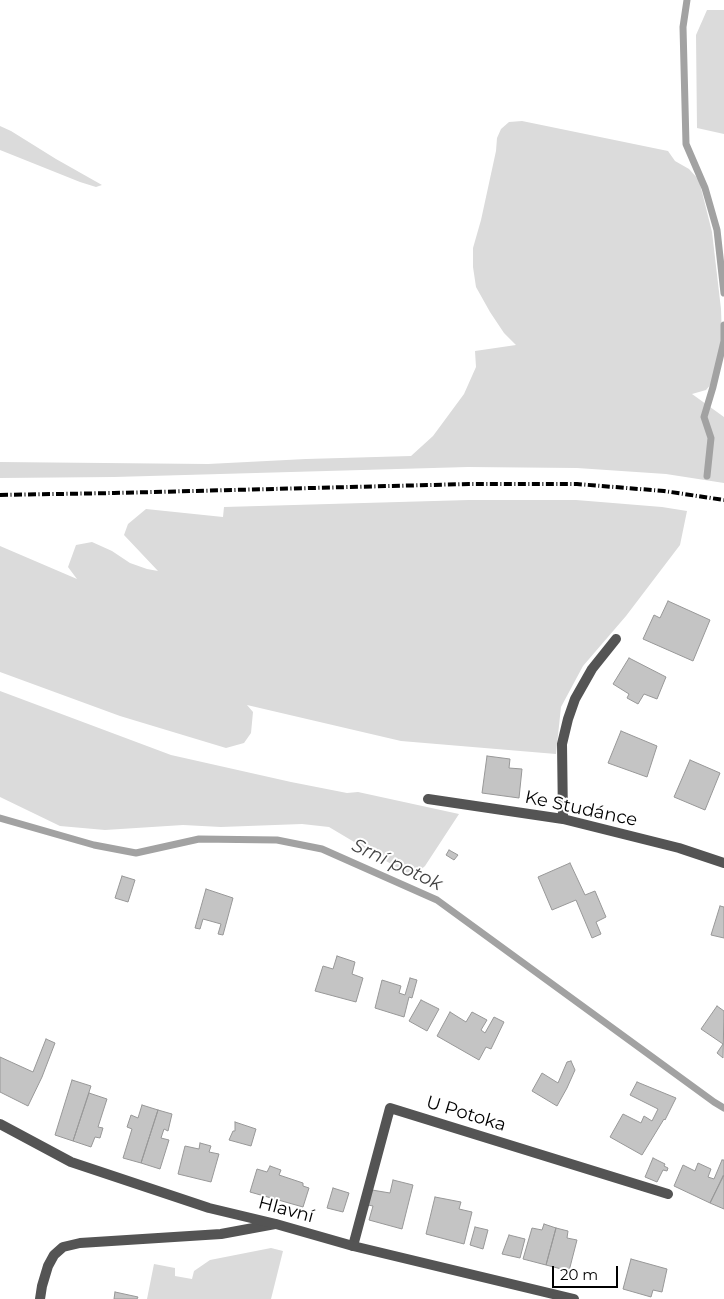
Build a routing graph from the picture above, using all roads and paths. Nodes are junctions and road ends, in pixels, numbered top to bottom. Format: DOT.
graph roads {
  1 [pos="616,639"];
  2 [pos="428,799"];
  3 [pos="563,819"];
  4 [pos="724,863"];
  5 [pos="0,1124"];
  6 [pos="668,1194"];
  7 [pos="276,1224"];
  8 [pos="353,1246"];
  9 [pos="40,1299"];
  10 [pos="574,1299"];
  1 -- 3 [label="street"];
  2 -- 3 [label="street, Ke Studánce"];
  3 -- 4 [label="street, Ke Studánce"];
  5 -- 7 [label="street, Hlavní"];
  6 -- 8 [label="street, U Potoka"];
  7 -- 8 [label="street, Hlavní"];
  7 -- 9 [label="street"];
  8 -- 10 [label="street, Hlavní"];
}
